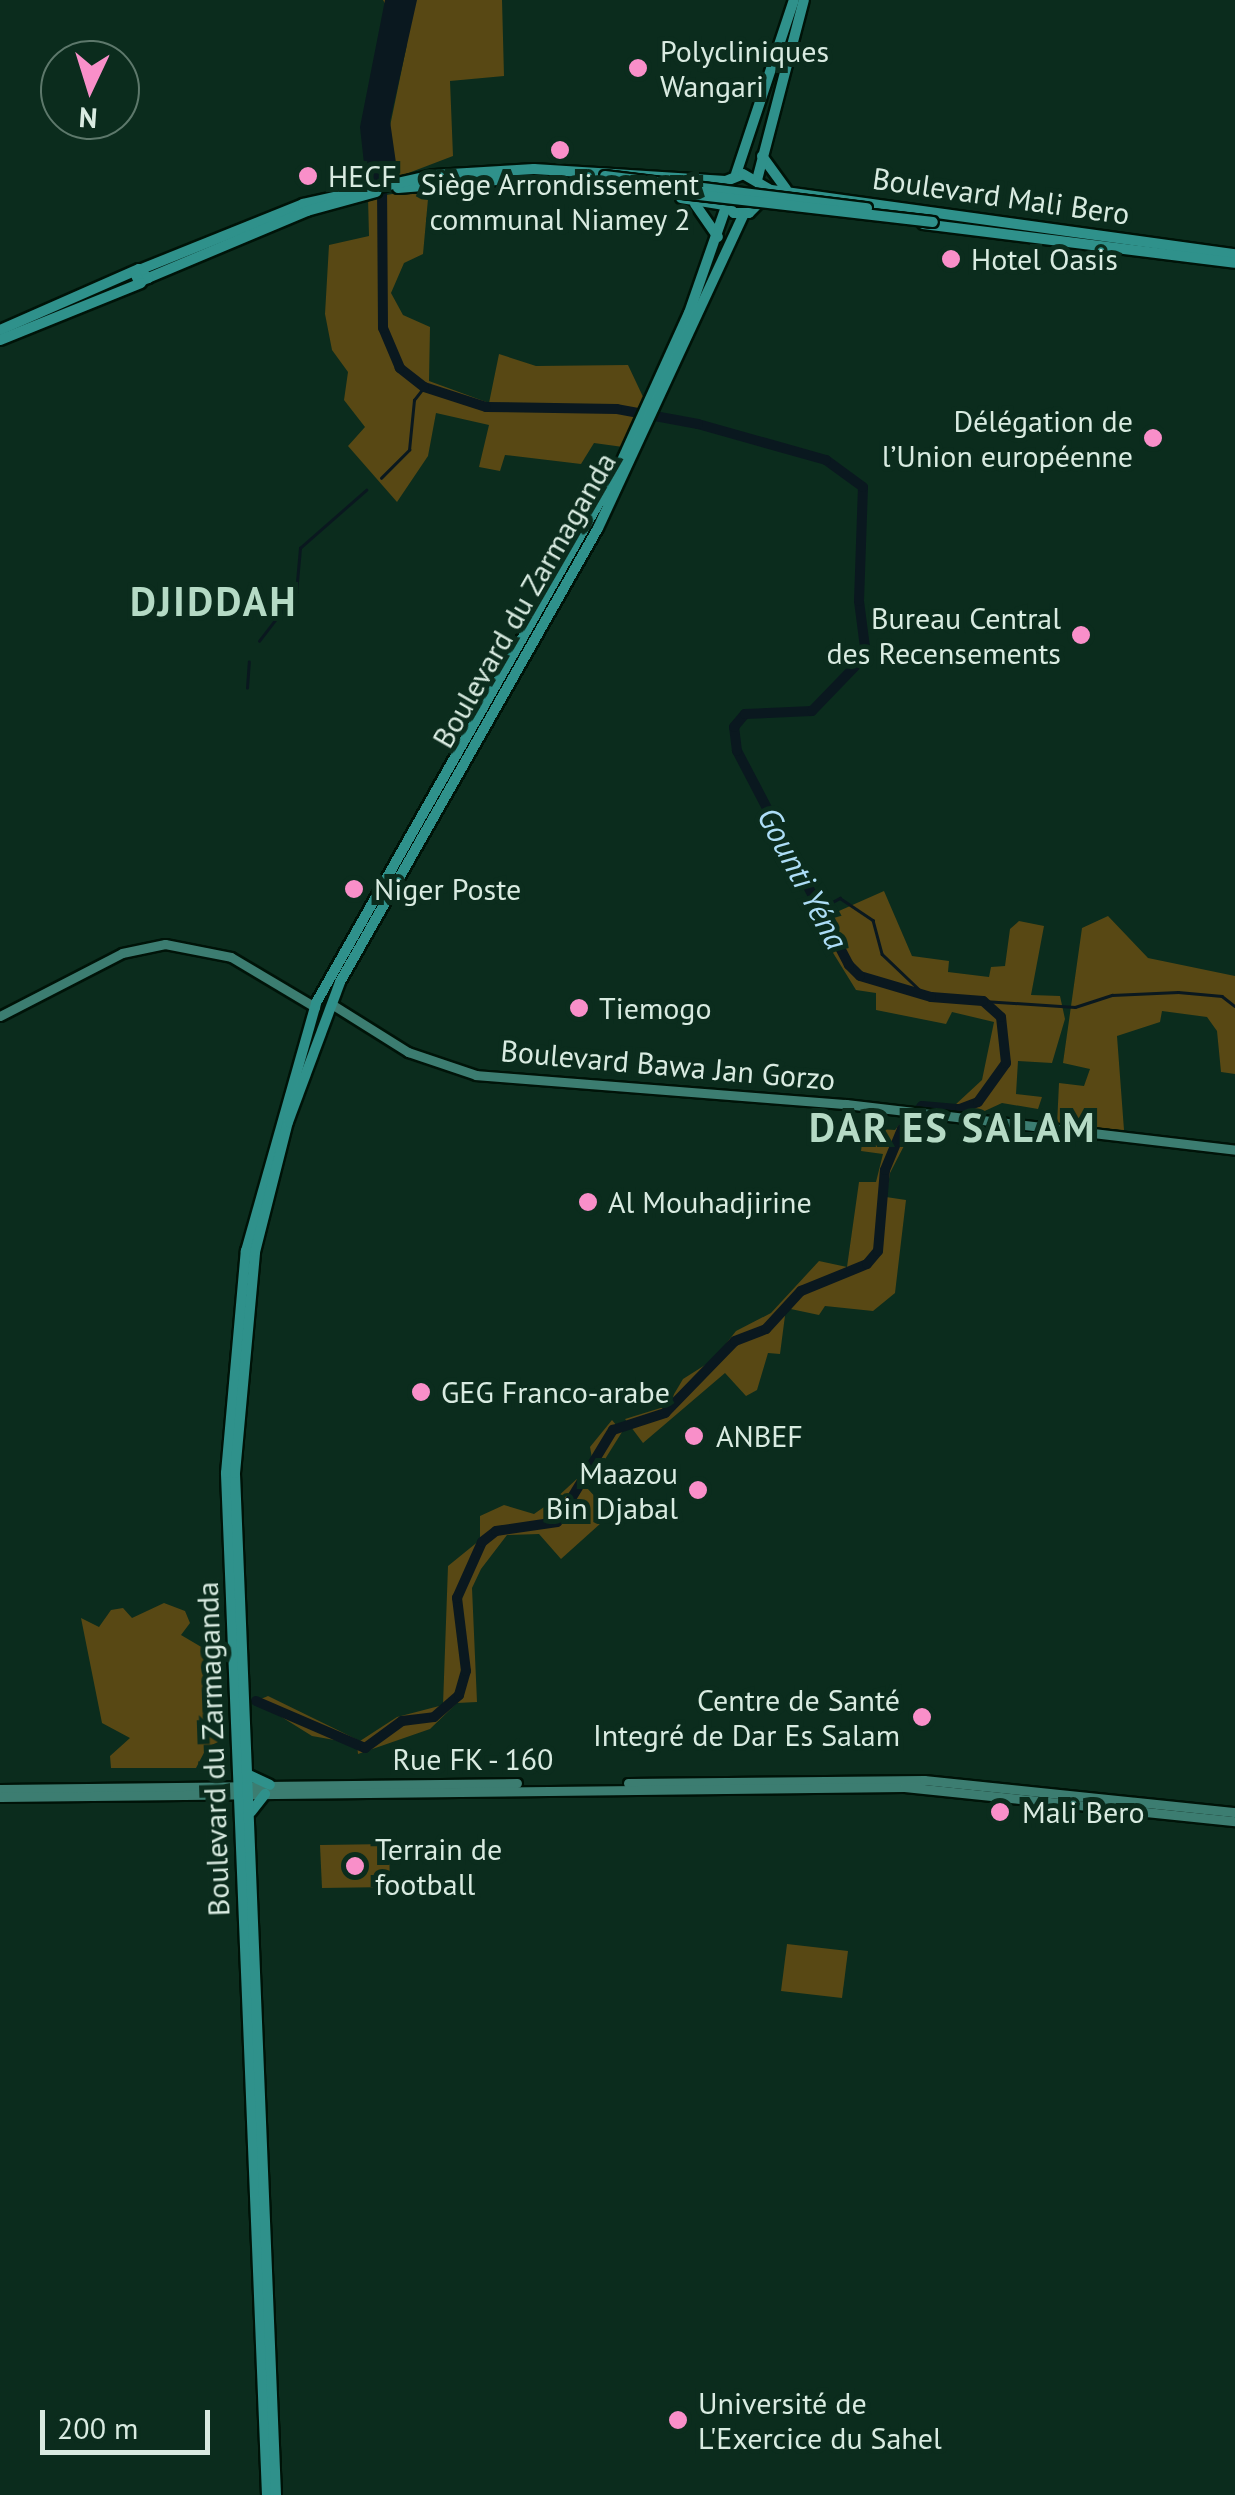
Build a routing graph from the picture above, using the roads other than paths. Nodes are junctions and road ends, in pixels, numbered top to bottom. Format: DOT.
graph roads {
  1 [pos="794,0"];
  2 [pos="804,0"];
  3 [pos="761,149"];
  4 [pos="572,176"];
  5 [pos="731,178"];
  6 [pos="758,182"];
  7 [pos="791,192"];
  8 [pos="686,198"];
  9 [pos="725,206"];
  10 [pos="758,206"];
  11 [pos="744,214"];
  12 [pos="957,223"];
  13 [pos="718,240"];
  14 [pos="1235,254"];
  15 [pos="1235,263"];
  16 [pos="3,334"];
  17 [pos="652,409"];
  18 [pos="324,1007"];
  19 [pos="0,1016"];
  20 [pos="1235,1150"];
  21 [pos="659,1785"];
  22 [pos="245,1787"];
  23 [pos="267,1789"];
  24 [pos="0,1793"];
  25 [pos="1235,1812"];
  26 [pos="251,1813"];
  27 [pos="1235,1821"];
  28 [pos="267,2495"];
  29 [pos="276,2495"];
  1 -- 5 [label="main road"];
  2 -- 3 [label="main road"];
  3 -- 6 [label="main road"];
  3 -- 7 [label="main road"];
  4 -- 5 [label="main road"];
  4 -- 8 [label="main road"];
  4 -- 12 [label="main road, bridge"];
  4 -- 16 [label="main road"];
  5 -- 6 [label="main road, Boulevard Mali Bero"];
  5 -- 9 [label="main road, Boulevard du Zarmaganda"];
  6 -- 7 [label="main road, Boulevard Mali Bero"];
  6 -- 10 [label="main road"];
  7 -- 12 [label="main road, Boulevard Mali Bero"];
  8 -- 9 [label="main road"];
  8 -- 13 [label="main road"];
  9 -- 11 [label="main road"];
  9 -- 13 [label="main road, Boulevard du Zarmaganda"];
  10 -- 11 [label="main road"];
  10 -- 12 [label="main road, Boulevard Mali Bero"];
  11 -- 17 [label="main road, Boulevard du Zarmaganda"];
  12 -- 14 [label="main road, Boulevard Mali Bero"];
  12 -- 15 [label="main road, Boulevard Mali Bero"];
  13 -- 17 [label="main road, Boulevard du Zarmaganda"];
  17 -- 18 [label="main road, Boulevard du Zarmaganda"];
  18 -- 19 [label="main road, Boulevard Bawa Jan Gorzo"];
  18 -- 20 [label="main road, Boulevard Bawa Jan Gorzo"];
  18 -- 22 [label="main road, Boulevard du Zarmaganda"];
  21 -- 23 [label="main road, Rue FK - 160"];
  21 -- 25 [label="main road, Rue FK - 160"];
  21 -- 27 [label="main road, Rue FK - 160"];
  22 -- 23 [label="main road"];
  22 -- 23 [label="main road, Rue FK - 160"];
  22 -- 24 [label="main road, Rue FK - 160"];
  22 -- 26 [label="main road, Boulevard du Zarmaganda"];
  22 -- 28 [label="main road, Boulevard du Zarmaganda"];
  23 -- 26 [label="main road"];
  26 -- 29 [label="main road, Boulevard du Zarmaganda"];
}
